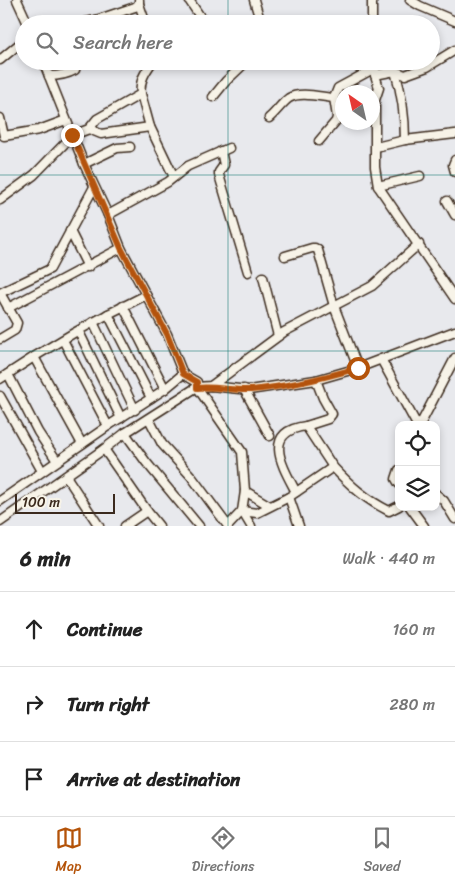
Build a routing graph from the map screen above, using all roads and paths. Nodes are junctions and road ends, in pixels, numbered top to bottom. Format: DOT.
graph roads {
  1 [pos="17,0"];
  2 [pos="128,0"];
  3 [pos="189,0"];
  4 [pos="254,0"];
  5 [pos="372,0"];
  6 [pos="410,0"];
  7 [pos="137,4"];
  8 [pos="24,15"];
  9 [pos="109,15"];
  10 [pos="199,15"];
  11 [pos="257,15"];
  12 [pos="372,15"];
  13 [pos="455,21"];
  14 [pos="15,48"];
  15 [pos="455,50"];
  16 [pos="440,59"];
  17 [pos="0,60"];
  18 [pos="47,70"];
  19 [pos="75,70"];
  20 [pos="147,70"];
  21 [pos="238,70"];
  22 [pos="371,70"];
  23 [pos="375,70"];
  24 [pos="388,70"];
  25 [pos="420,70"];
  26 [pos="395,71"];
  27 [pos="49,76"];
  28 [pos="141,94"];
  29 [pos="213,97"];
  30 [pos="334,98"];
  31 [pos="0,118"];
  32 [pos="270,118"];
  33 [pos="66,120"];
  34 [pos="150,127"];
  35 [pos="89,129"];
  36 [pos="455,134"];
  37 [pos="72,135"];
  38 [pos="405,140"];
  39 [pos="319,141"];
  40 [pos="130,147"];
  41 [pos="376,147"];
  42 [pos="229,148"];
  43 [pos="221,152"];
  44 [pos="455,160"];
  45 [pos="84,164"];
  46 [pos="455,172"];
  47 [pos="420,176"];
  48 [pos="174,177"];
  49 [pos="378,186"];
  50 [pos="94,187"];
  51 [pos="0,200"];
  52 [pos="447,201"];
  53 [pos="108,215"];
  54 [pos="455,216"];
  55 [pos="70,232"];
  56 [pos="419,244"];
  57 [pos="121,248"];
  58 [pos="285,256"];
  59 [pos="88,267"];
  60 [pos="248,272"];
  61 [pos="263,277"];
  62 [pos="0,293"];
  63 [pos="146,295"];
  64 [pos="455,299"];
  65 [pos="123,306"];
  66 [pos="334,306"];
  67 [pos="8,308"];
  68 [pos="108,314"];
  69 [pos="93,322"];
  70 [pos="455,331"];
  71 [pos="79,332"];
  72 [pos="278,336"];
  73 [pos="0,339"];
  74 [pos="63,340"];
  75 [pos="34,357"];
  76 [pos="455,358"];
  77 [pos="381,359"];
  78 [pos="358,368"];
  79 [pos="8,374"];
  80 [pos="183,374"];
  81 [pos="0,379"];
  82 [pos="316,380"];
  83 [pos="211,386"];
  84 [pos="197,388"];
  85 [pos="165,389"];
  86 [pos="244,389"];
  87 [pos="0,396"];
  88 [pos="151,398"];
  89 [pos="135,410"];
  90 [pos="121,418"];
  91 [pos="149,419"];
  92 [pos="417,421"];
  93 [pos="421,421"];
  94 [pos="108,426"];
  95 [pos="306,426"];
  96 [pos="125,433"];
  97 [pos="270,436"];
  98 [pos="82,444"];
  99 [pos="104,449"];
  100 [pos="57,461"];
  101 [pos="333,466"];
  102 [pos="42,471"];
  103 [pos="66,476"];
  104 [pos="245,491"];
  105 [pos="296,492"];
  106 [pos="289,497"];
  107 [pos="440,498"];
  108 [pos="0,501"];
  109 [pos="270,506"];
  110 [pos="395,508"];
  111 [pos="146,511"];
  112 [pos="242,511"];
  113 [pos="413,511"];
  114 [pos="455,519"];
  115 [pos="0,522"];
  116 [pos="99,526"];
  117 [pos="125,526"];
  118 [pos="159,526"];
  119 [pos="199,526"];
  120 [pos="228,526"];
  121 [pos="251,526"];
  122 [pos="300,526"];
  123 [pos="424,526"];
  1 -- 8 [label="street"];
  2 -- 7 [label="street"];
  3 -- 10 [label="street"];
  4 -- 11 [label="street"];
  5 -- 12 [label="street"];
  6 -- 13 [label="street"];
  7 -- 9 [label="street"];
  14 -- 17 [label="street"];
  15 -- 16 [label="street"];
  18 -- 27 [label="street"];
  19 -- 27 [label="street"];
  20 -- 28 [label="street"];
  21 -- 29 [label="street"];
  22 -- 30 [label="street"];
  23 -- 41 [label="street"];
  24 -- 26 [label="street"];
  25 -- 26 [label="street"];
  26 -- 38 [label="street"];
  27 -- 33 [label="street"];
  28 -- 34 [label="street"];
  28 -- 35 [label="street"];
  30 -- 32 [label="street"];
  30 -- 39 [label="street"];
  31 -- 33 [label="street"];
  33 -- 37 [label="street"];
  34 -- 35 [label="street"];
  34 -- 48 [label="street"];
  35 -- 37 [label="street"];
  36 -- 38 [label="street"];
  37 -- 45 [label="street"];
  37 -- 51 [label="street"];
  38 -- 41 [label="street"];
  40 -- 45 [label="street"];
  41 -- 49 [label="street"];
  42 -- 43 [label="street"];
  43 -- 48 [label="street"];
  43 -- 60 [label="street"];
  44 -- 46 [label="street"];
  45 -- 50 [label="street"];
  47 -- 49 [label="street"];
  48 -- 53 [label="street"];
  49 -- 56 [label="street"];
  50 -- 53 [label="street"];
  50 -- 55 [label="street"];
  52 -- 54 [label="street"];
  53 -- 57 [label="street"];
  55 -- 59 [label="street"];
  55 -- 62 [label="street"];
  56 -- 64 [label="street"];
  56 -- 66 [label="street"];
  57 -- 59 [label="street"];
  57 -- 63 [label="street"];
  58 -- 66 [label="street"];
  59 -- 67 [label="street"];
  61 -- 72 [label="street"];
  62 -- 67 [label="street"];
  63 -- 65 [label="street"];
  63 -- 80 [label="street"];
  65 -- 68 [label="street"];
  65 -- 85 [label="street"];
  66 -- 72 [label="street"];
  66 -- 78 [label="street"];
  67 -- 73 [label="street"];
  68 -- 69 [label="street"];
  68 -- 88 [label="street"];
  69 -- 71 [label="street"];
  69 -- 89 [label="street"];
  70 -- 77 [label="street"];
  71 -- 74 [label="street"];
  71 -- 90 [label="street"];
  72 -- 83 [label="street"];
  74 -- 75 [label="street"];
  74 -- 94 [label="street"];
  75 -- 79 [label="street"];
  75 -- 98 [label="street"];
  76 -- 93 [label="street"];
  77 -- 78 [label="street"];
  77 -- 92 [label="street"];
  78 -- 82 [label="street"];
  79 -- 81 [label="street"];
  79 -- 100 [label="street"];
  80 -- 84 [label="street"];
  80 -- 85 [label="street"];
  82 -- 86 [label="street"];
  82 -- 95 [label="street"];
  83 -- 84 [label="street"];
  83 -- 86 [label="street"];
  84 -- 91 [label="street"];
  84 -- 104 [label="street"];
  85 -- 88 [label="street"];
  86 -- 97 [label="street"];
  87 -- 102 [label="street"];
  88 -- 89 [label="street"];
  89 -- 90 [label="street"];
  90 -- 94 [label="street"];
  91 -- 96 [label="street"];
  91 -- 120 [label="street"];
  94 -- 98 [label="street"];
  95 -- 101 [label="street"];
  95 -- 105 [label="street"];
  96 -- 99 [label="street"];
  96 -- 119 [label="street"];
  98 -- 100 [label="street"];
  99 -- 103 [label="street"];
  99 -- 111 [label="street"];
  100 -- 102 [label="street"];
  101 -- 105 [label="street"];
  101 -- 110 [label="street"];
  102 -- 108 [label="street"];
  103 -- 115 [label="street"];
  103 -- 116 [label="street"];
  104 -- 109 [label="street"];
  104 -- 112 [label="street"];
  105 -- 106 [label="street"];
  106 -- 109 [label="street"];
  106 -- 122 [label="street"];
  107 -- 114 [label="street"];
  109 -- 112 [label="street"];
  111 -- 117 [label="street"];
  111 -- 118 [label="street"];
  112 -- 120 [label="street"];
  112 -- 121 [label="street"];
  113 -- 123 [label="street"];
}
